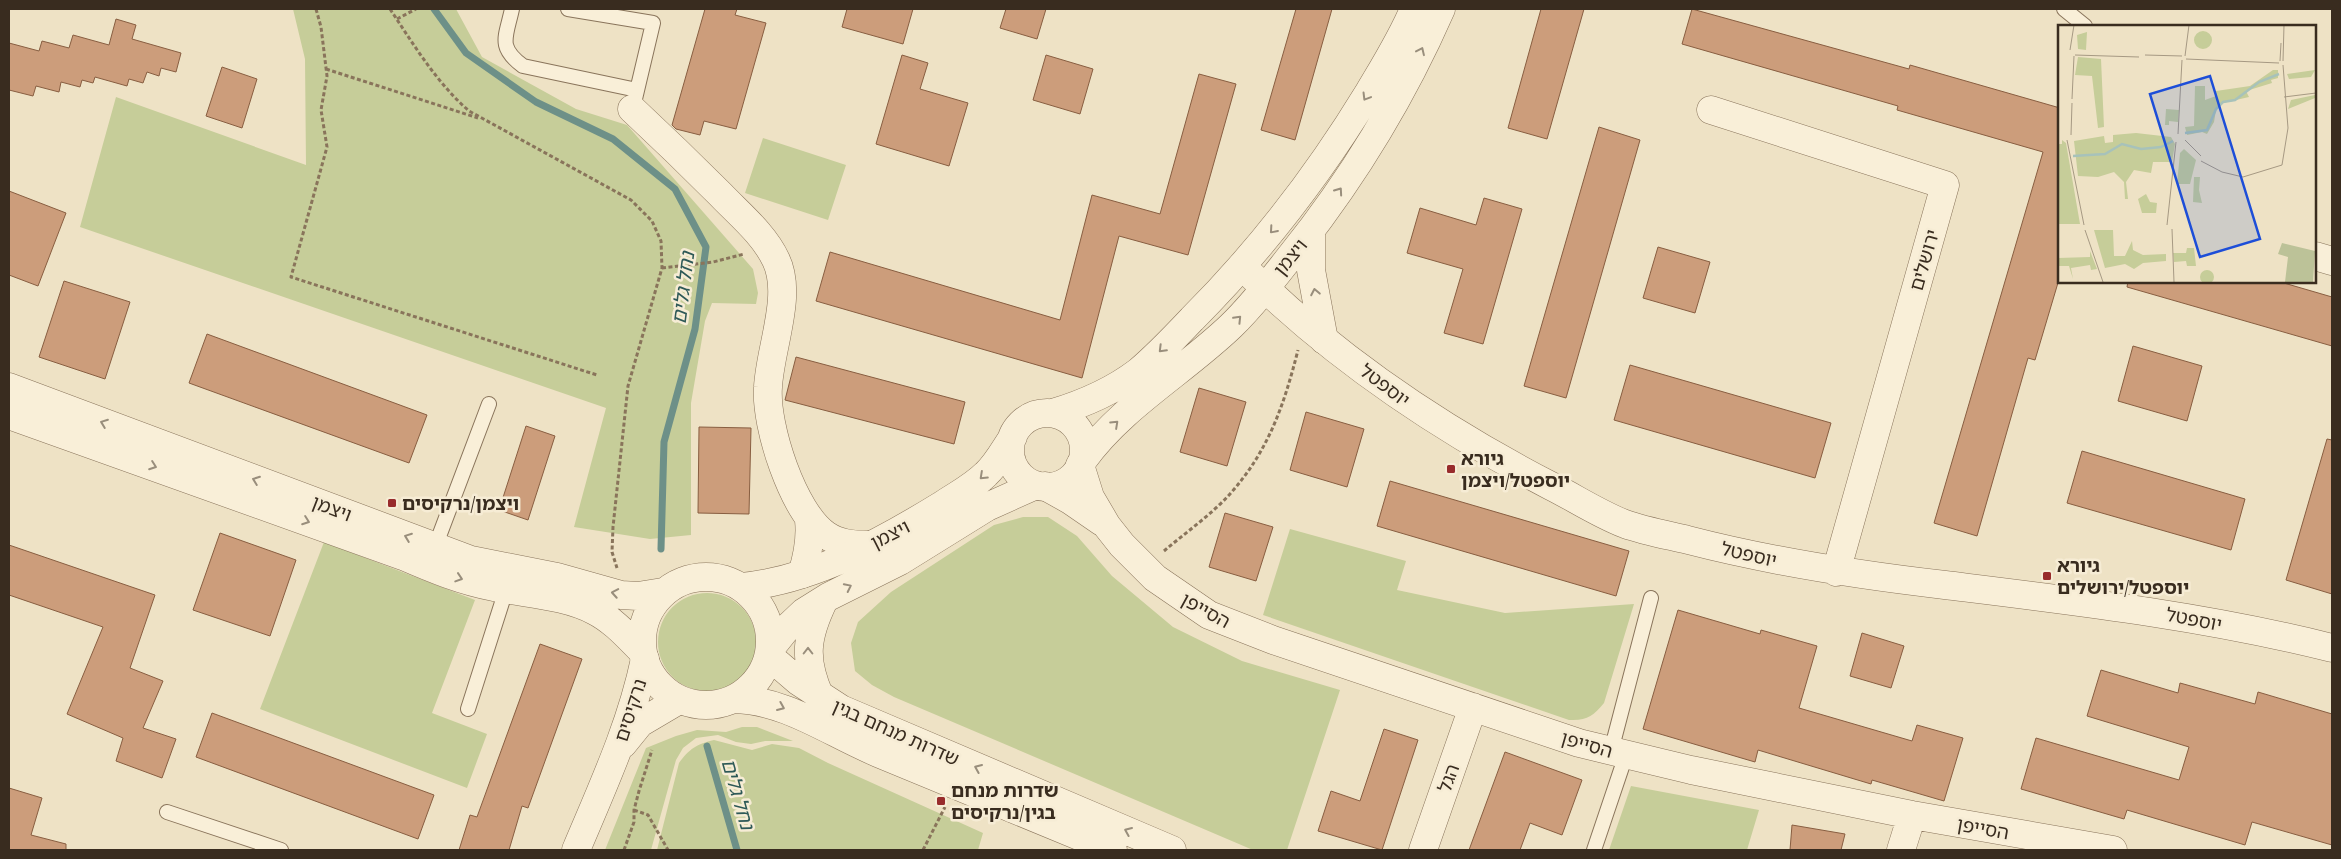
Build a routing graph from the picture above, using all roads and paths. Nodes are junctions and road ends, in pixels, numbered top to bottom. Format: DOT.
graph roads {
  1 [pos="316,9"];
  2 [pos="390,9"];
  3 [pos="415,9"];
  4 [pos="512,9"];
  5 [pos="568,9"];
  6 [pos="1414,9"];
  7 [pos="1441,9"];
  8 [pos="2064,9"];
  9 [pos="397,19"];
  10 [pos="2084,25"];
  11 [pos="326,69"];
  12 [pos="635,99"];
  13 [pos="1711,110"];
  14 [pos="487,121"];
  15 [pos="1312,230"];
  16 [pos="2316,256"];
  17 [pos="2332,261"];
  18 [pos="713,262"];
  19 [pos="1242,266"];
  20 [pos="662,268"];
  21 [pos="1264,289"];
  22 [pos="1314,331"];
  23 [pos="597,376"];
  24 [pos="9,387"];
  25 [pos="489,404"];
  26 [pos="1053,413"];
  27 [pos="9,414"];
  28 [pos="1013,437"];
  29 [pos="1081,462"];
  30 [pos="1040,486"];
  31 [pos="809,520"];
  32 [pos="1107,526"];
  33 [pos="869,545"];
  34 [pos="435,547"];
  35 [pos="1144,568"];
  36 [pos="1836,572"];
  37 [pos="802,574"];
  38 [pos="742,587"];
  39 [pos="506,590"];
  40 [pos="663,592"];
  41 [pos="625,595"];
  42 [pos="1652,598"];
  43 [pos="824,600"];
  44 [pos="2332,648"];
  45 [pos="769,652"];
  46 [pos="643,655"];
  47 [pos="820,697"];
  48 [pos="734,699"];
  49 [pos="679,700"];
  50 [pos="1474,707"];
  51 [pos="468,709"];
  52 [pos="654,745"];
  53 [pos="1618,753"];
  54 [pos="614,760"];
  55 [pos="957,785"];
  56 [pos="634,810"];
  57 [pos="167,812"];
  58 [pos="1912,815"];
  59 [pos="2075,848"];
  60 [pos="281,850"];
  61 [pos="576,850"];
  62 [pos="624,850"];
  63 [pos="668,850"];
  64 [pos="923,850"];
  65 [pos="1112,850"];
  66 [pos="1172,850"];
  67 [pos="1423,850"];
  68 [pos="1594,850"];
  69 [pos="1902,850"];
  70 [pos="2112,850"];
  1 -- 11 [label="path"];
  2 -- 9 [label="path"];
  3 -- 9 [label="path"];
  4 -- 12 [label="lane"];
  5 -- 12 [label="lane"];
  6 -- 19 [label="street, ויצמן, one-way"];
  15 -- 7 [label="street, ויצמן, one-way"];
  8 -- 10 [label="lane"];
  9 -- 14 [label="path"];
  11 -- 14 [label="path"];
  11 -- 23 [label="path"];
  12 -- 31 [label="street"];
  13 -- 36 [label="street, ירושלים"];
  14 -- 20 [label="path"];
  15 -- 21 [label="street, ויצמן"];
  22 -- 15 [label="street, one-way"];
  16 -- 17 [label="street"];
  18 -- 20 [label="path"];
  19 -- 21 [label="street, יוספטל"];
  19 -- 26 [label="street, ויצמן, one-way"];
  20 -- 41 [label="path"];
  21 -- 22 [label="street, יוספטל"];
  29 -- 21 [label="street, ויצמן, one-way"];
  22 -- 35 [label="path"];
  22 -- 36 [label="street, יוספטל"];
  34 -- 24 [label="street, ויצמן, one-way"];
  25 -- 34 [label="lane"];
  26 -- 28 [label="street"];
  26 -- 29 [label="street"];
  27 -- 39 [label="street, ויצמן, one-way"];
  28 -- 30 [label="street"];
  28 -- 33 [label="street, ויצמן, one-way"];
  29 -- 30 [label="street"];
  29 -- 32 [label="street, הסייפן"];
  30 -- 32 [label="street, הסייפן"];
  43 -- 30 [label="street, ויצמן, one-way"];
  31 -- 33 [label="street"];
  31 -- 37 [label="street"];
  32 -- 35 [label="street, הסייפן"];
  33 -- 37 [label="street, ויצמן"];
  41 -- 34 [label="street, ויצמן, one-way"];
  35 -- 50 [label="street, הסייפן"];
  36 -- 44 [label="street, יוספטל"];
  37 -- 38 [label="street, ויצמן"];
  38 -- 40 [label="street"];
  38 -- 45 [label="street"];
  39 -- 46 [label="street, ויצמן"];
  39 -- 51 [label="lane"];
  40 -- 41 [label="street, ויצמן"];
  40 -- 46 [label="street"];
  42 -- 53 [label="lane"];
  43 -- 45 [label="street, ויצמן"];
  47 -- 43 [label="street, one-way"];
  45 -- 47 [label="street, שדרות מנחם בגין"];
  45 -- 48 [label="street"];
  46 -- 49 [label="street"];
  46 -- 54 [label="street, נרקיסים"];
  66 -- 47 [label="street, שדרות מנחם בגין, one-way"];
  48 -- 49 [label="street"];
  48 -- 55 [label="street, שדרות מנחם בגין, one-way"];
  49 -- 54 [label="street, נרקיסים"];
  50 -- 53 [label="street, הסייפן"];
  50 -- 67 [label="street, הגל"];
  52 -- 56 [label="path"];
  53 -- 58 [label="street, הסייפן"];
  53 -- 68 [label="lane"];
  54 -- 61 [label="street, נרקיסים"];
  55 -- 64 [label="path"];
  55 -- 65 [label="street, שדרות מנחם בגין"];
  56 -- 62 [label="path"];
  56 -- 63 [label="path"];
  57 -- 60 [label="lane"];
  58 -- 59 [label="street, הסייפן"];
  58 -- 69 [label="street"];
  59 -- 70 [label="street, הסייפן"];
}
